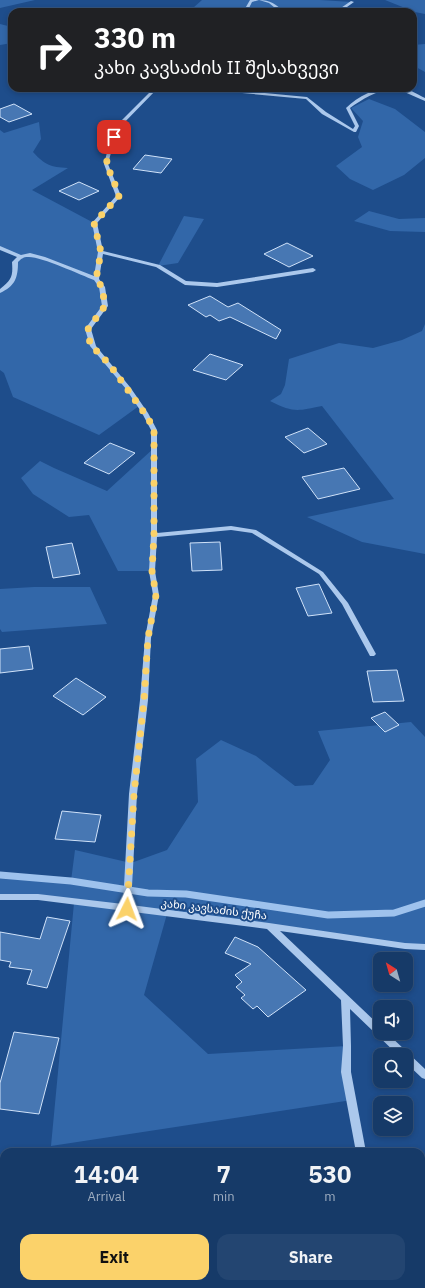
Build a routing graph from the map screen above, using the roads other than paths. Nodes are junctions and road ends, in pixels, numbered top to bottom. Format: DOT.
graph roads {
  1 [pos="257,0"];
  2 [pos="261,0"];
  3 [pos="352,2"];
  4 [pos="247,8"];
  5 [pos="278,8"];
  6 [pos="343,8"];
  7 [pos="152,92"];
  8 [pos="242,92"];
  9 [pos="378,92"];
  10 [pos="407,92"];
  11 [pos="425,100"];
  12 [pos="0,248"];
  13 [pos="101,252"];
  14 [pos="20,257"];
  15 [pos="313,270"];
  16 [pos="96,279"];
  17 [pos="0,291"];
  18 [pos="154,534"];
  19 [pos="372,654"];
  20 [pos="0,897"];
  21 [pos="127,904"];
  22 [pos="269,926"];
  23 [pos="425,947"];
  24 [pos="345,999"];
  25 [pos="373,1025"];
  26 [pos="389,1040"];
  27 [pos="397,1048"];
  28 [pos="413,1064"];
  29 [pos="425,1075"];
  30 [pos="360,1148"];
  1 -- 4 [label="street"];
  2 -- 5 [label="street"];
  3 -- 6 [label="street"];
  7 -- 13 [label="street"];
  8 -- 9 [label="street"];
  10 -- 11 [label="street"];
  12 -- 14 [label="street"];
  13 -- 15 [label="street"];
  13 -- 16 [label="street"];
  14 -- 16 [label="street"];
  14 -- 17 [label="street"];
  16 -- 18 [label="street"];
  18 -- 19 [label="street"];
  18 -- 21 [label="street"];
  20 -- 21 [label="street, კახი კავსაძის ქუჩა"];
  21 -- 22 [label="street, კახი კავსაძის ქუჩა"];
  22 -- 23 [label="street, კახი კავსაძის ქუჩა"];
  22 -- 24 [label="street"];
  24 -- 25 [label="street"];
  24 -- 30 [label="street"];
  26 -- 27 [label="street"];
  28 -- 29 [label="street"];
}
